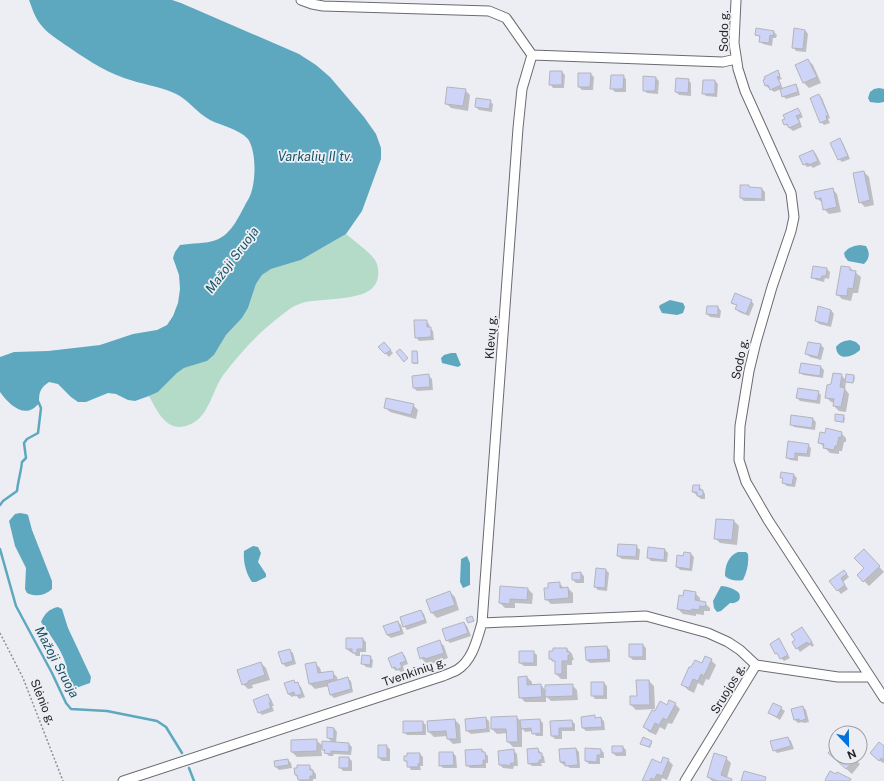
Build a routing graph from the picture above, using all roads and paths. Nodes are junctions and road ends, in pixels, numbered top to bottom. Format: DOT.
graph roads {
  1 [pos="301,0"];
  2 [pos="736,0"];
  3 [pos="532,55"];
  4 [pos="736,59"];
  5 [pos="482,623"];
  6 [pos="0,633"];
  7 [pos="756,665"];
  8 [pos="869,677"];
  9 [pos="884,698"];
  10 [pos="63,781"];
  11 [pos="123,781"];
  12 [pos="685,781"];
  1 -- 3 [label="street"];
  2 -- 4 [label="street, Sodo g."];
  3 -- 4 [label="street"];
  3 -- 5 [label="street, Klevų g."];
  4 -- 8 [label="street, Sodo g."];
  5 -- 7 [label="street"];
  5 -- 11 [label="street, Tvenkinių g."];
  6 -- 10 [label="path, Slėnio g."];
  7 -- 8 [label="street, Sruojos g."];
  7 -- 12 [label="street, Sruojos g."];
  8 -- 9 [label="street, Sodo g."];
}
